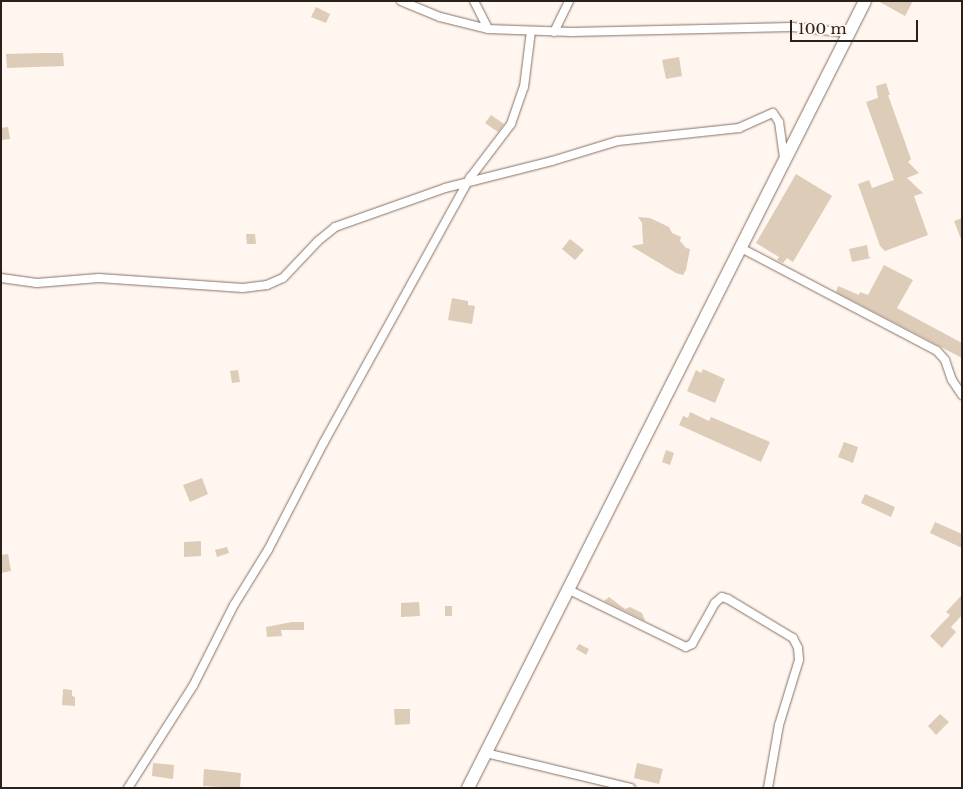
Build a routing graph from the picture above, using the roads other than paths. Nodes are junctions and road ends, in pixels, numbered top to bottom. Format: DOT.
graph roads {
  1 [pos="401,1"];
  2 [pos="474,1"];
  3 [pos="569,1"];
  4 [pos="865,1"];
  5 [pos="488,29"];
  6 [pos="531,31"];
  7 [pos="554,32"];
  8 [pos="850,33"];
  9 [pos="785,162"];
  10 [pos="468,182"];
  11 [pos="741,248"];
  12 [pos="1,278"];
  13 [pos="962,395"];
  14 [pos="568,589"];
  15 [pos="486,753"];
  16 [pos="589,778"];
  17 [pos="128,788"];
  18 [pos="468,788"];
  19 [pos="588,788"];
  20 [pos="631,788"];
  21 [pos="768,788"];
  1 -- 5 [label="street"];
  2 -- 5 [label="street"];
  3 -- 7 [label="street"];
  4 -- 8 [label="main road"];
  5 -- 6 [label="street"];
  6 -- 7 [label="street"];
  6 -- 10 [label="street"];
  7 -- 8 [label="street"];
  8 -- 9 [label="main road"];
  9 -- 10 [label="street"];
  9 -- 11 [label="main road"];
  10 -- 12 [label="street"];
  10 -- 17 [label="street"];
  11 -- 13 [label="street"];
  11 -- 14 [label="main road"];
  14 -- 15 [label="main road"];
  14 -- 21 [label="street"];
  15 -- 16 [label="street"];
  15 -- 18 [label="main road"];
  16 -- 19 [label="street"];
  16 -- 20 [label="street"];
}
